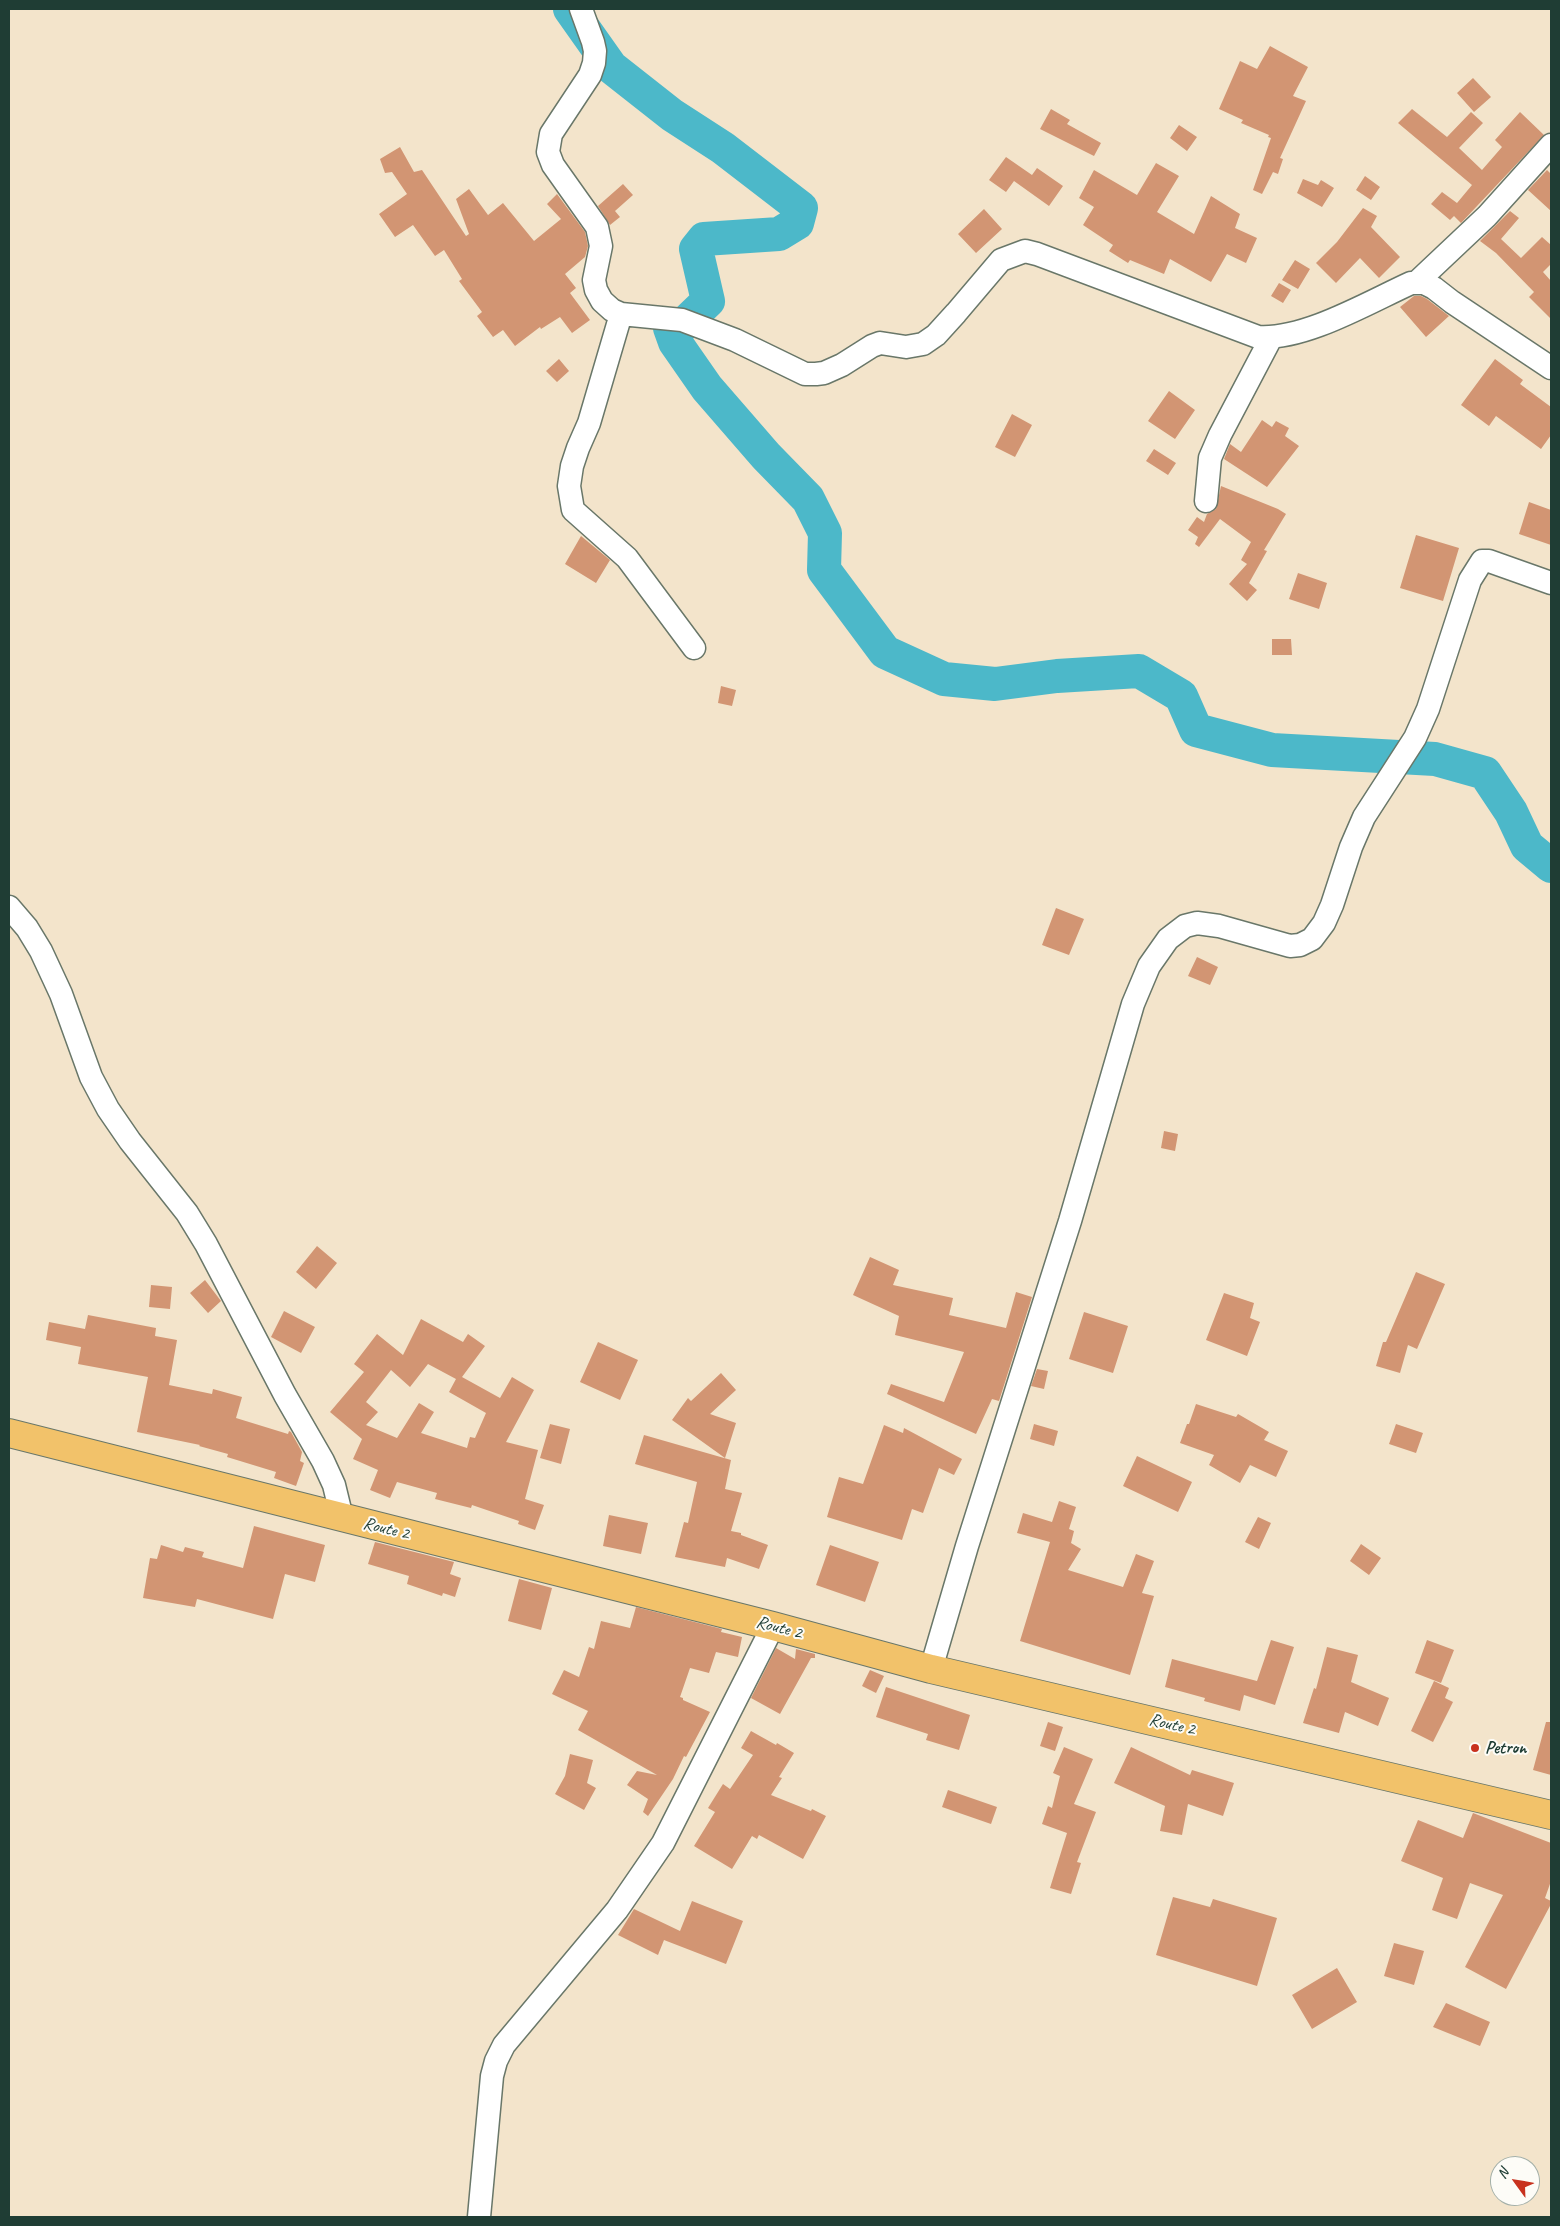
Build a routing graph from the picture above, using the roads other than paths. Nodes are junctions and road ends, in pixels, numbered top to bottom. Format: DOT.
graph roads {
  1 [pos="581,9"];
  2 [pos="1551,145"];
  3 [pos="1417,282"];
  4 [pos="621,314"];
  5 [pos="1271,338"];
  6 [pos="1551,368"];
  7 [pos="1206,501"];
  8 [pos="1551,583"];
  9 [pos="694,648"];
  10 [pos="9,907"];
  11 [pos="9,1433"];
  12 [pos="342,1518"];
  13 [pos="773,1626"];
  14 [pos="931,1669"];
  15 [pos="1551,1815"];
  16 [pos="478,2217"];
  1 -- 4 [label="street"];
  2 -- 3 [label="street"];
  3 -- 5 [label="street"];
  3 -- 6 [label="street"];
  4 -- 5 [label="street"];
  4 -- 9 [label="street"];
  5 -- 7 [label="street"];
  8 -- 14 [label="street"];
  10 -- 12 [label="street"];
  11 -- 12 [label="highway, Route 2"];
  12 -- 13 [label="highway, Route 2"];
  13 -- 14 [label="highway, Route 2"];
  13 -- 16 [label="street"];
  14 -- 15 [label="highway, Route 2"];
}
